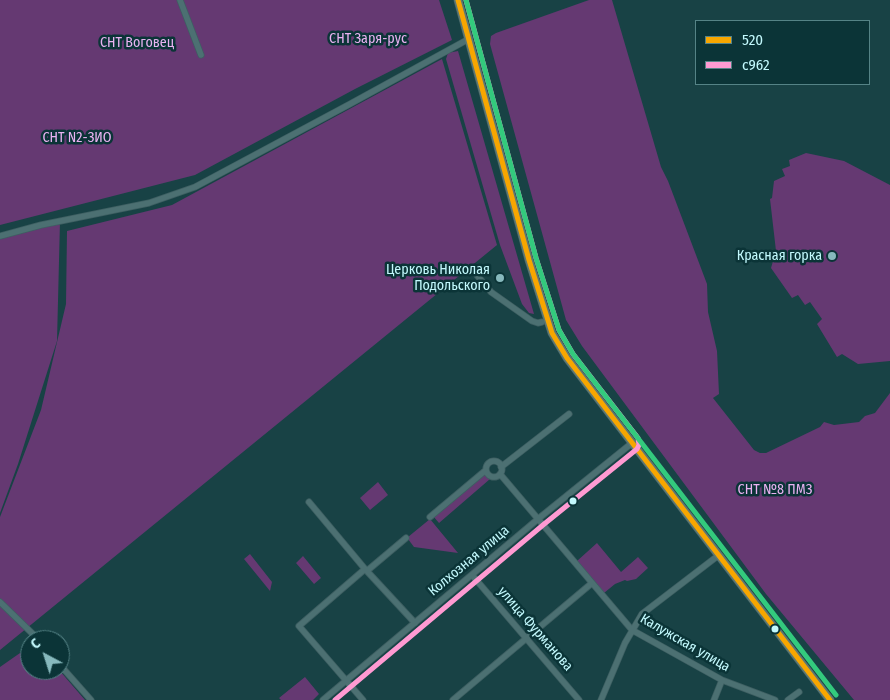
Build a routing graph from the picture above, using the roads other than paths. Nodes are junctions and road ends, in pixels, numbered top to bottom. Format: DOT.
graph roads {
  1 [pos="180,0"];
  2 [pos="453,0"];
  3 [pos="458,0"];
  4 [pos="465,37"];
  5 [pos="201,56"];
  6 [pos="0,236"];
  7 [pos="471,268"];
  8 [pos="542,322"];
  9 [pos="569,414"];
  10 [pos="630,445"];
  11 [pos="502,467"];
  12 [pos="486,470"];
  13 [pos="500,474"];
  14 [pos="309,502"];
  15 [pos="430,517"];
  16 [pos="538,519"];
  17 [pos="406,538"];
  18 [pos="714,558"];
  19 [pos="366,570"];
  20 [pos="472,575"];
  21 [pos="592,583"];
  22 [pos="0,602"];
  23 [pos="415,623"];
  24 [pos="29,630"];
  25 [pos="632,630"];
  26 [pos="526,639"];
  27 [pos="70,676"];
  28 [pos="722,680"];
  29 [pos="346,681"];
  30 [pos="800,692"];
  31 [pos="91,700"];
  32 [pos="323,700"];
  33 [pos="363,700"];
  34 [pos="453,700"];
  35 [pos="579,700"];
  36 [pos="601,700"];
  37 [pos="714,700"];
  38 [pos="775,700"];
  39 [pos="788,700"];
  40 [pos="825,700"];
  41 [pos="830,700"];
  1 -- 5 [label="street"];
  2 -- 4 [label="main road"];
  3 -- 4 [label="main road"];
  4 -- 6 [label="street"];
  4 -- 8 [label="main road"];
  4 -- 10 [label="main road"];
  7 -- 8 [label="street"];
  8 -- 10 [label="main road"];
  9 -- 11 [label="street"];
  10 -- 16 [label="street, Колхозная улица"];
  10 -- 18 [label="main road"];
  10 -- 41 [label="main road"];
  11 -- 12 [label="street"];
  11 -- 13 [label="street"];
  12 -- 13 [label="street"];
  12 -- 15 [label="street"];
  13 -- 16 [label="street, Калужская улица"];
  14 -- 19 [label="street"];
  16 -- 20 [label="street, Колхозная улица"];
  16 -- 21 [label="street, Калужская улица"];
  17 -- 19 [label="street"];
  18 -- 25 [label="street"];
  18 -- 40 [label="main road"];
  19 -- 23 [label="street"];
  19 -- 29 [label="street"];
  20 -- 23 [label="street, Колхозная улица"];
  20 -- 26 [label="street, улица Фурманова"];
  21 -- 25 [label="street, Калужская улица"];
  21 -- 26 [label="street"];
  22 -- 24 [label="street"];
  23 -- 29 [label="street, Колхозная улица"];
  25 -- 28 [label="street, Калужская улица"];
  25 -- 36 [label="street"];
  26 -- 34 [label="street"];
  26 -- 35 [label="street, улица Фурманова"];
  27 -- 31 [label="street"];
  28 -- 37 [label="street"];
  28 -- 38 [label="street, Калужская улица"];
  29 -- 32 [label="street, Колхозная улица"];
  29 -- 33 [label="street"];
  30 -- 39 [label="street"];
}
